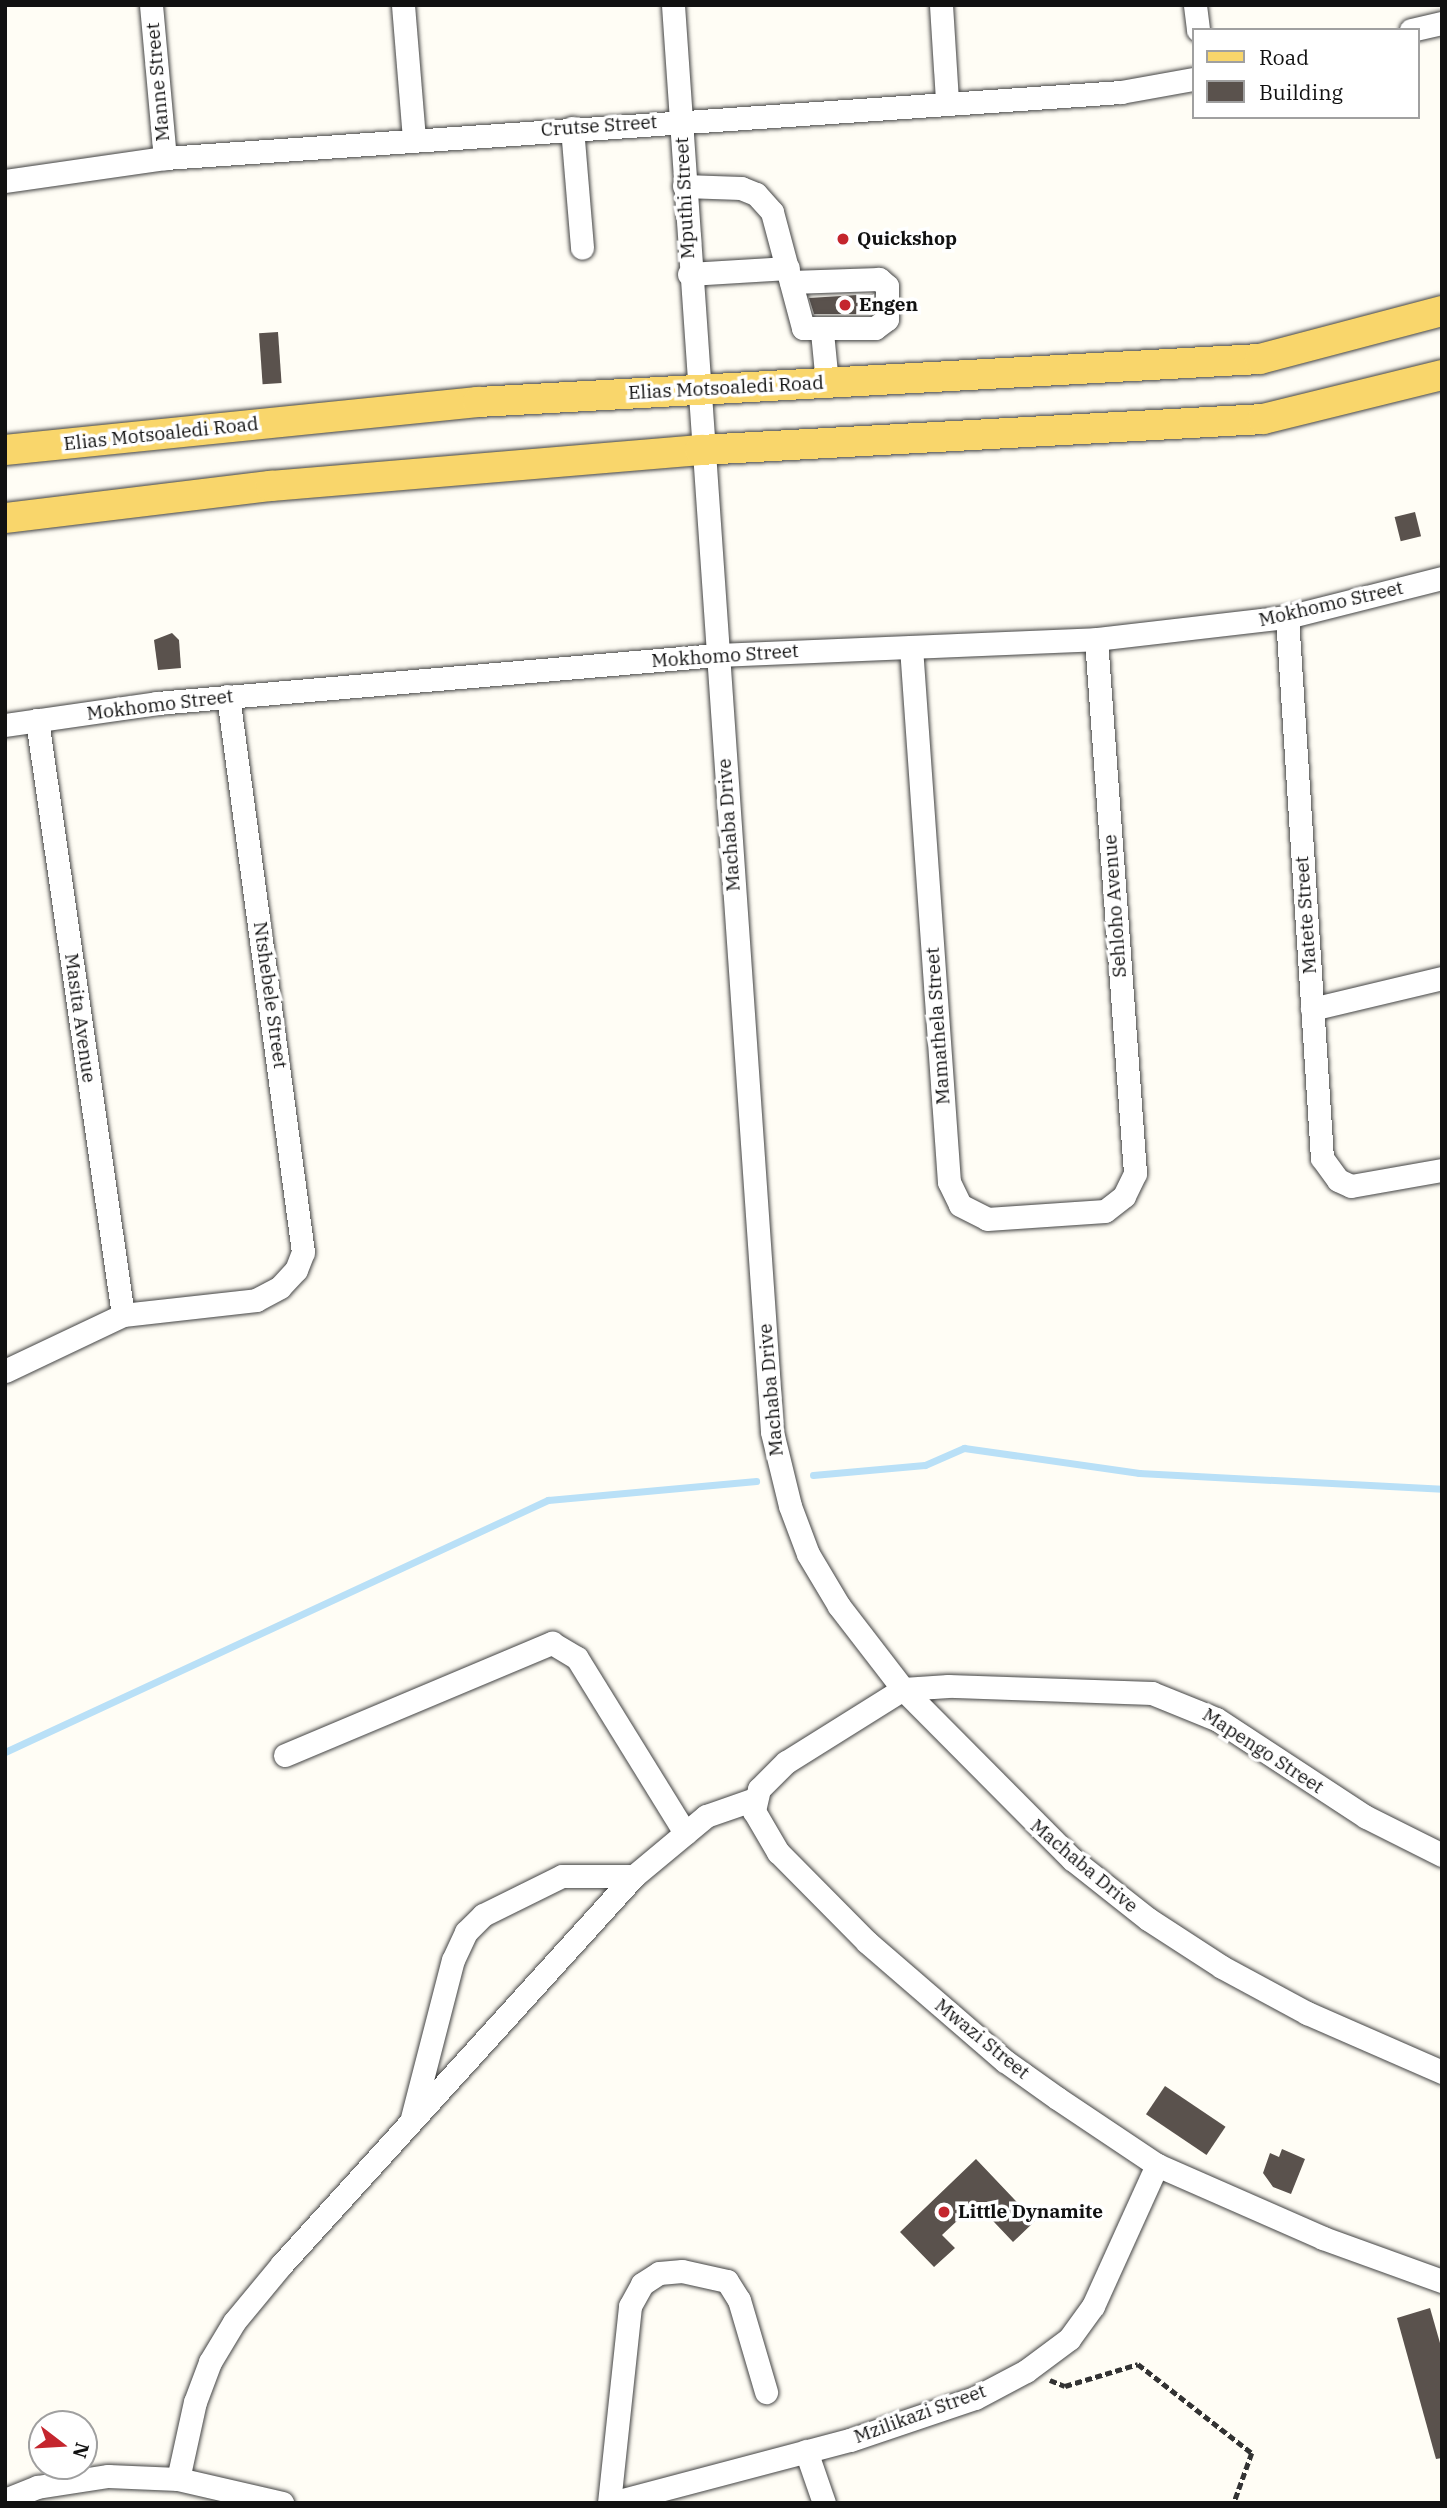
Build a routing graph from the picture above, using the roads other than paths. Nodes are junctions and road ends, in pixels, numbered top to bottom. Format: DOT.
graph roads {
  1 [pos="151,5"];
  2 [pos="402,5"];
  3 [pos="673,5"];
  4 [pos="942,5"];
  5 [pos="1195,5"];
  6 [pos="1442,23"];
  7 [pos="1198,28"];
  8 [pos="1419,28"];
  9 [pos="1192,79"];
  10 [pos="947,100"];
  11 [pos="681,121"];
  12 [pos="572,128"];
  13 [pos="414,139"];
  14 [pos="165,158"];
  15 [pos="5,181"];
  16 [pos="684,186"];
  17 [pos="582,248"];
  18 [pos="689,274"];
  19 [pos="790,275"];
  20 [pos="1442,311"];
  21 [pos="822,332"];
  22 [pos="1442,375"];
  23 [pos="827,383"];
  24 [pos="696,390"];
  25 [pos="5,450"];
  26 [pos="700,450"];
  27 [pos="5,519"];
  28 [pos="1442,578"];
  29 [pos="1287,617"];
  30 [pos="1096,639"];
  31 [pos="911,647"];
  32 [pos="717,655"];
  33 [pos="228,696"];
  34 [pos="37,720"];
  35 [pos="5,725"];
  36 [pos="1442,978"];
  37 [pos="1312,1009"];
  38 [pos="1442,1170"];
  39 [pos="1135,1173"];
  40 [pos="122,1315"];
  41 [pos="5,1371"];
  42 [pos="903,1689"];
  43 [pos="285,1755"];
  44 [pos="755,1799"];
  45 [pos="685,1833"];
  46 [pos="1442,1854"];
  47 [pos="634,1876"];
  48 [pos="1442,2072"];
  49 [pos="411,2121"];
  50 [pos="1157,2165"];
  51 [pos="1442,2281"];
  52 [pos="766,2392"];
  53 [pos="806,2451"];
  54 [pos="178,2479"];
  55 [pos="5,2500"];
  56 [pos="275,2501"];
  57 [pos="610,2503"];
  58 [pos="824,2503"];
  1 -- 14 [label="street, Manne Street"];
  2 -- 13 [label="street"];
  3 -- 11 [label="street, Mputhi Street"];
  4 -- 10 [label="street"];
  5 -- 7 [label="street"];
  6 -- 8 [label="street"];
  9 -- 10 [label="street, Crutse Street"];
  10 -- 11 [label="street, Crutse Street"];
  11 -- 12 [label="street, Crutse Street"];
  11 -- 16 [label="street, Mputhi Street"];
  12 -- 13 [label="street, Crutse Street"];
  12 -- 17 [label="street"];
  13 -- 14 [label="street, Crutse Street"];
  14 -- 15 [label="street, Crutse Street"];
  16 -- 18 [label="street, Mputhi Street"];
  16 -- 19 [label="street"];
  18 -- 19 [label="street"];
  18 -- 24 [label="street, Mputhi Street"];
  19 -- 21 [label="street"];
  19 -- 21 [label="street"];
  20 -- 23 [label="main road, Elias Motsoaledi Road"];
  21 -- 23 [label="street"];
  22 -- 26 [label="main road"];
  23 -- 24 [label="main road, Elias Motsoaledi Road"];
  24 -- 25 [label="main road, Elias Motsoaledi Road"];
  24 -- 26 [label="street, Machaba Drive"];
  26 -- 27 [label="main road"];
  26 -- 32 [label="street, Machaba Drive"];
  28 -- 29 [label="street, Mokhomo Street"];
  29 -- 30 [label="street, Mokhomo Street"];
  29 -- 37 [label="street, Matete Street"];
  30 -- 31 [label="street, Mokhomo Street"];
  30 -- 39 [label="street, Sehloho Avenue"];
  31 -- 32 [label="street, Mokhomo Street"];
  31 -- 39 [label="street, Mamathela Street"];
  32 -- 33 [label="street, Mokhomo Street"];
  32 -- 42 [label="street, Machaba Drive"];
  33 -- 34 [label="street, Mokhomo Street"];
  33 -- 40 [label="street, Ntshebele Street"];
  34 -- 35 [label="street, Mokhomo Street"];
  34 -- 40 [label="street, Masita Avenue"];
  36 -- 37 [label="street"];
  37 -- 38 [label="street, Matete Street"];
  40 -- 41 [label="street"];
  42 -- 44 [label="street"];
  42 -- 46 [label="street, Mapengo Street"];
  42 -- 48 [label="street, Machaba Drive"];
  43 -- 45 [label="street"];
  44 -- 45 [label="street"];
  44 -- 50 [label="street, Mwazi Street"];
  45 -- 47 [label="street"];
  47 -- 49 [label="street"];
  47 -- 49 [label="street"];
  49 -- 54 [label="street"];
  50 -- 51 [label="street, Mwazi Street"];
  50 -- 53 [label="street, Mzilikazi Street"];
  52 -- 57 [label="street"];
  53 -- 57 [label="street, Mzilikazi Street"];
  53 -- 58 [label="street"];
  54 -- 55 [label="street"];
  54 -- 56 [label="street"];
}
